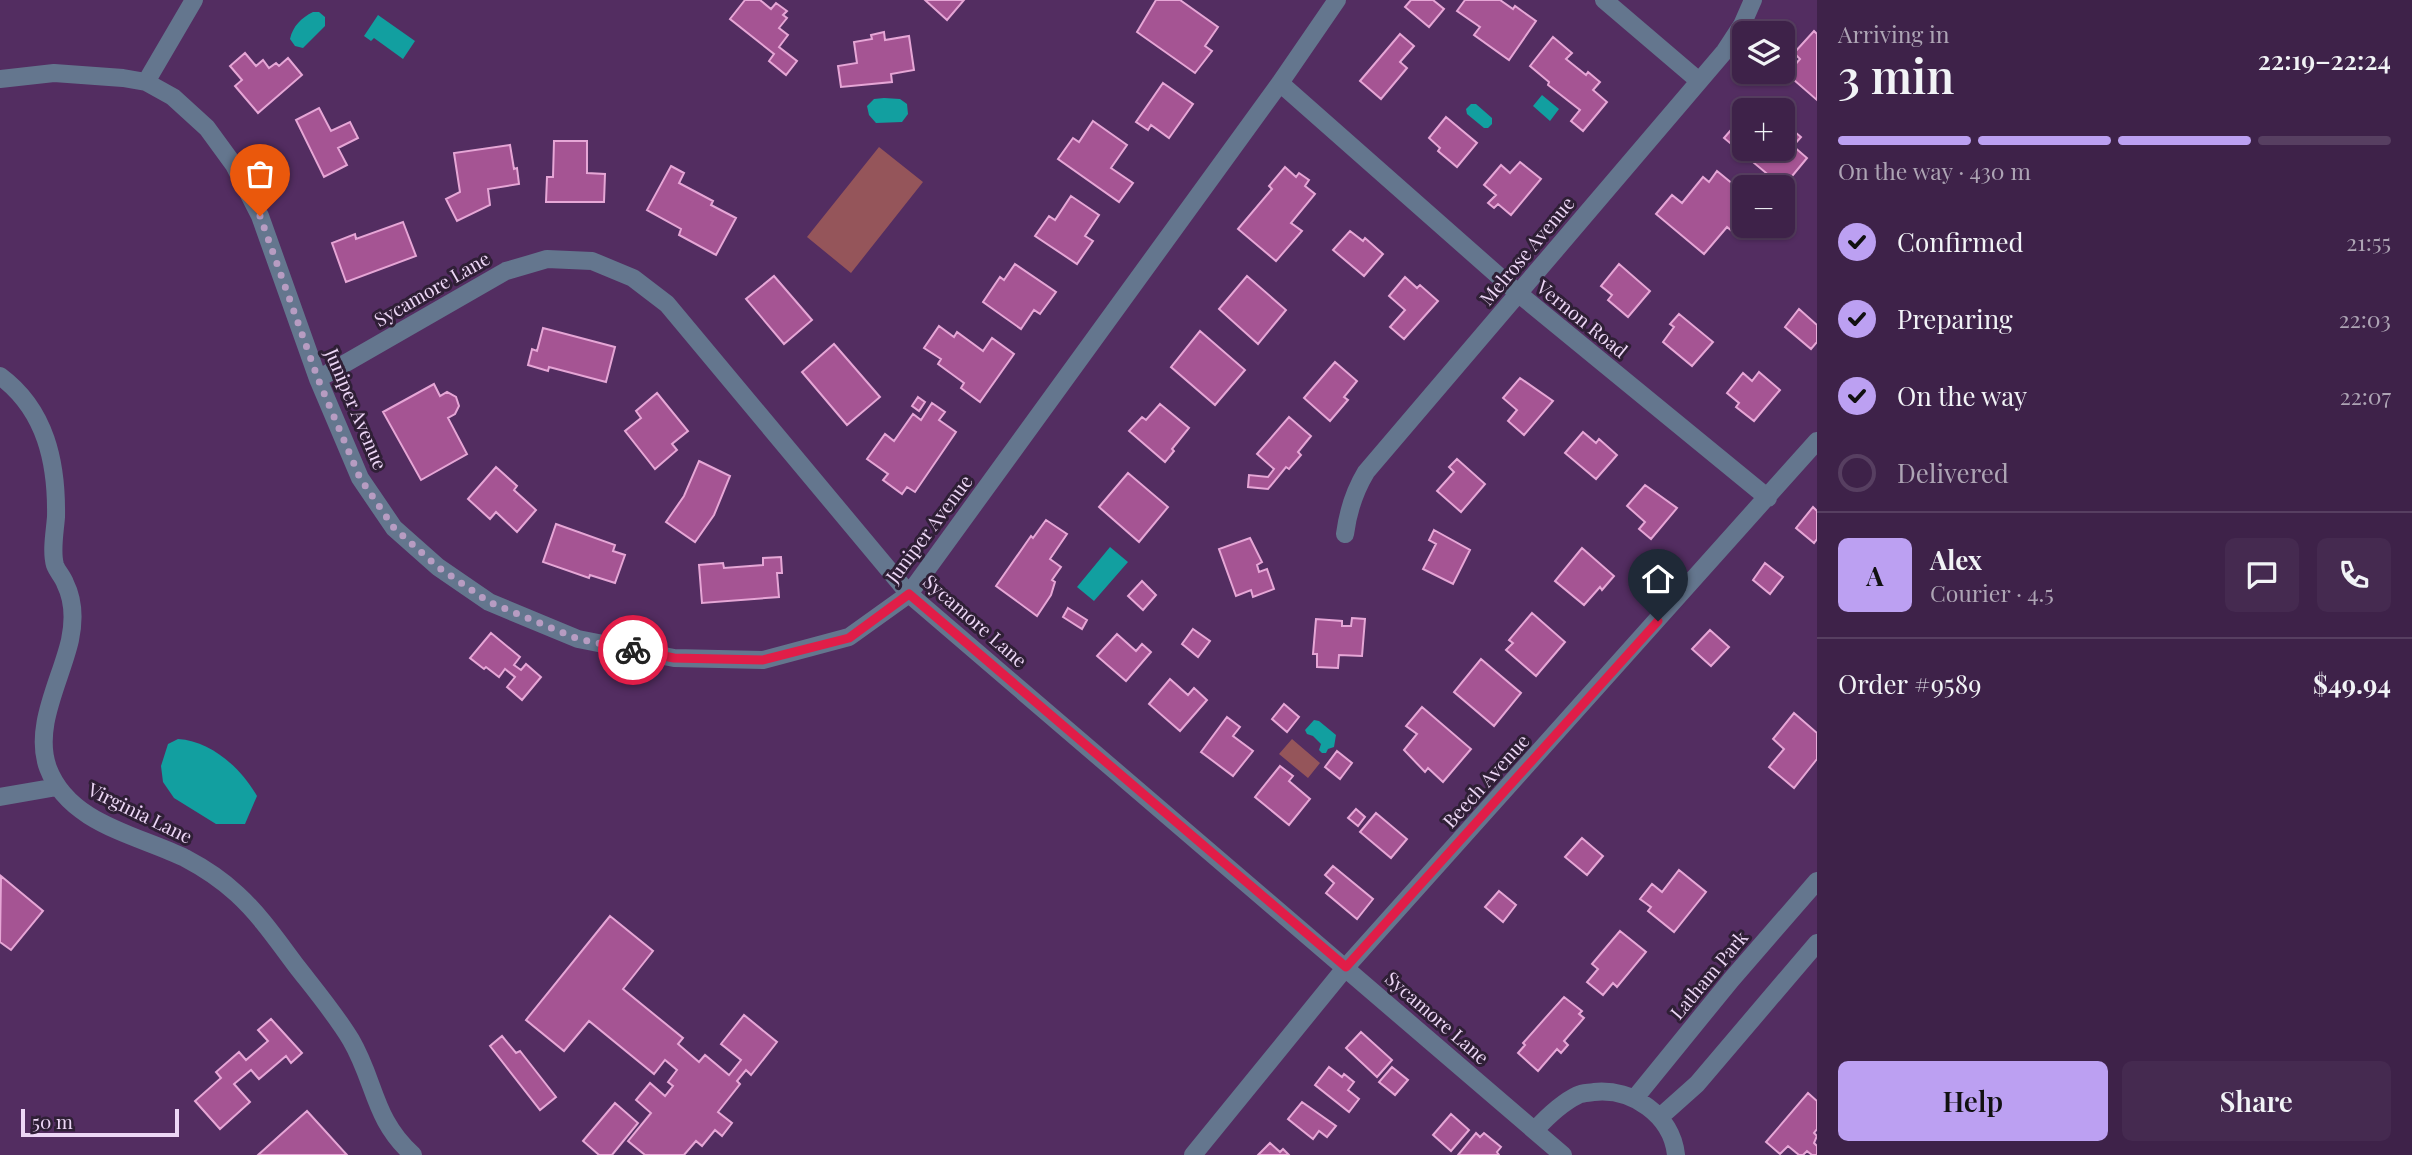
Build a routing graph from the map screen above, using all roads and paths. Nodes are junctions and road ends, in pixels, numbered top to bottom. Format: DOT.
graph roads {
  1 [pos="194,0"];
  2 [pos="1337,0"];
  3 [pos="1604,0"];
  4 [pos="1753,0"];
  5 [pos="0,79"];
  6 [pos="1699,81"];
  7 [pos="146,82"];
  8 [pos="1280,83"];
  9 [pos="1519,294"];
  10 [pos="0,376"];
  11 [pos="318,379"];
  12 [pos="1817,441"];
  13 [pos="1768,498"];
  14 [pos="1345,534"];
  15 [pos="909,594"];
  16 [pos="57,787"];
  17 [pos="0,797"];
  18 [pos="1817,881"];
  19 [pos="1817,943"];
  20 [pos="1346,967"];
  21 [pos="1635,1098"];
  22 [pos="1660,1117"];
  23 [pos="1535,1130"];
  24 [pos="413,1155"];
  25 [pos="1193,1155"];
  26 [pos="1563,1155"];
  27 [pos="1676,1155"];
  1 -- 7 [label="street"];
  2 -- 8 [label="street, Juniper Avenue"];
  3 -- 6 [label="street"];
  4 -- 6 [label="street, Melrose Avenue"];
  5 -- 7 [label="street, Juniper Avenue"];
  6 -- 9 [label="street, Melrose Avenue"];
  7 -- 11 [label="street, Juniper Avenue"];
  8 -- 9 [label="street, Vernon Road"];
  8 -- 15 [label="street, Juniper Avenue"];
  9 -- 13 [label="street, Vernon Road"];
  9 -- 14 [label="street, Melrose Avenue"];
  10 -- 16 [label="street, Virginia Lane"];
  11 -- 15 [label="street, Juniper Avenue"];
  11 -- 15 [label="street, Sycamore Lane"];
  12 -- 13 [label="street, Beech Avenue"];
  13 -- 20 [label="street, Beech Avenue"];
  15 -- 20 [label="street, Sycamore Lane"];
  16 -- 17 [label="street"];
  16 -- 24 [label="street, Virginia Lane"];
  18 -- 21 [label="street, Latham Park"];
  19 -- 22 [label="street"];
  20 -- 23 [label="street, Sycamore Lane"];
  20 -- 25 [label="street, Beech Avenue"];
  21 -- 22 [label="street"];
  21 -- 23 [label="street"];
  22 -- 27 [label="street"];
  23 -- 26 [label="street, Sycamore Lane"];
}
